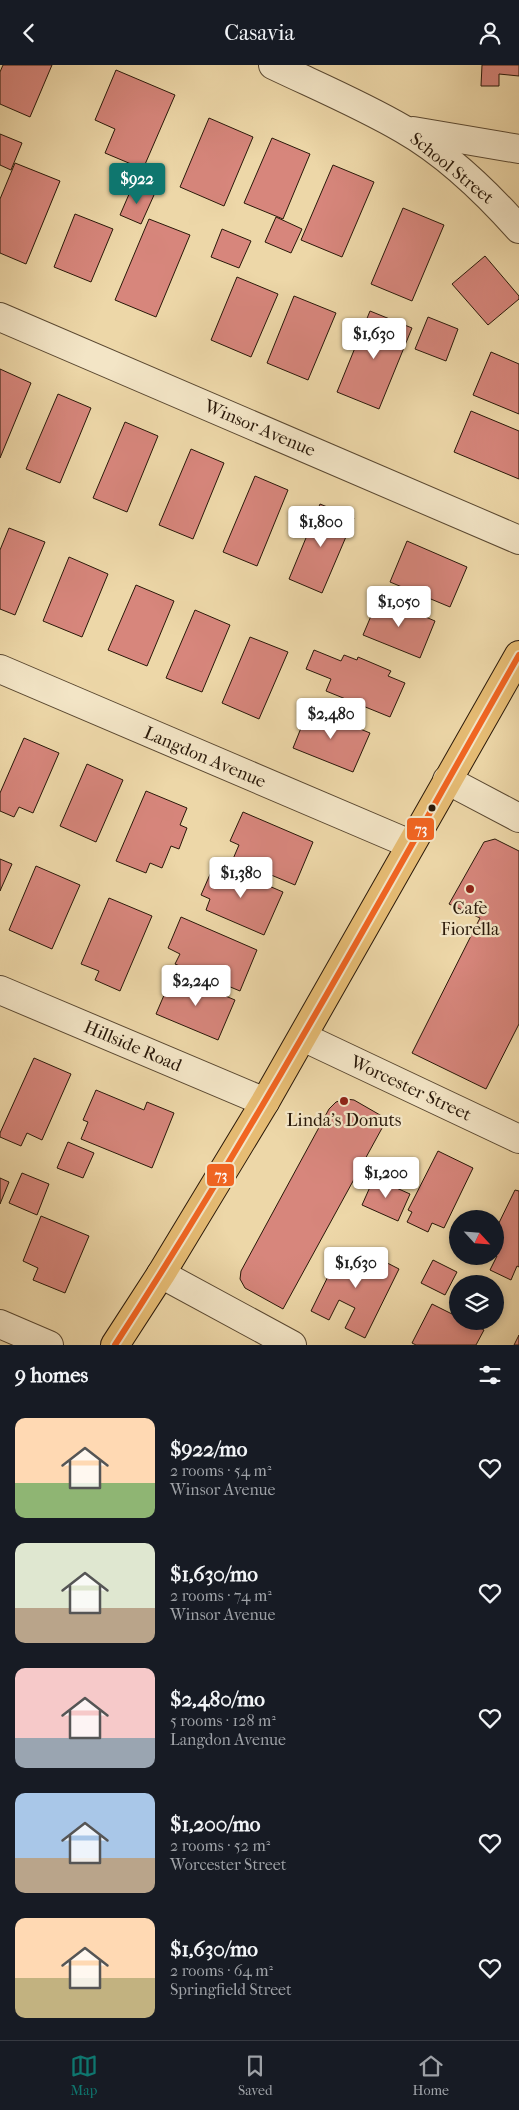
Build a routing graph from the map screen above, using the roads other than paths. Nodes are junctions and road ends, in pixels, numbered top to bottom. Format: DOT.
graph roads {
  1 [pos="273,65"];
  2 [pos="404,130"];
  3 [pos="519,149"];
  4 [pos="519,229"];
  5 [pos="0,317"];
  6 [pos="519,540"];
  7 [pos="519,655"];
  8 [pos="0,669"];
  9 [pos="447,780"];
  10 [pos="519,818"];
  11 [pos="410,844"];
  12 [pos="0,990"];
  13 [pos="303,1037"];
  14 [pos="265,1102"];
  15 [pos="519,1139"];
  16 [pos="161,1275"];
  17 [pos="0,1324"];
  18 [pos="49,1345"];
  19 [pos="115,1345"];
  20 [pos="292,1345"];
  1 -- 2 [label="street, School Street"];
  2 -- 3 [label="street, School Street"];
  2 -- 4 [label="street, School Street"];
  5 -- 6 [label="street, Winsor Avenue"];
  7 -- 9 [label="main road"];
  8 -- 11 [label="street, Langdon Avenue"];
  9 -- 10 [label="street"];
  9 -- 11 [label="main road"];
  11 -- 13 [label="main road"];
  12 -- 14 [label="street, Hillside Road"];
  13 -- 14 [label="main road"];
  13 -- 15 [label="street, Worcester Street"];
  14 -- 16 [label="main road"];
  16 -- 19 [label="main road"];
  16 -- 20 [label="street"];
  17 -- 18 [label="street"];
}
